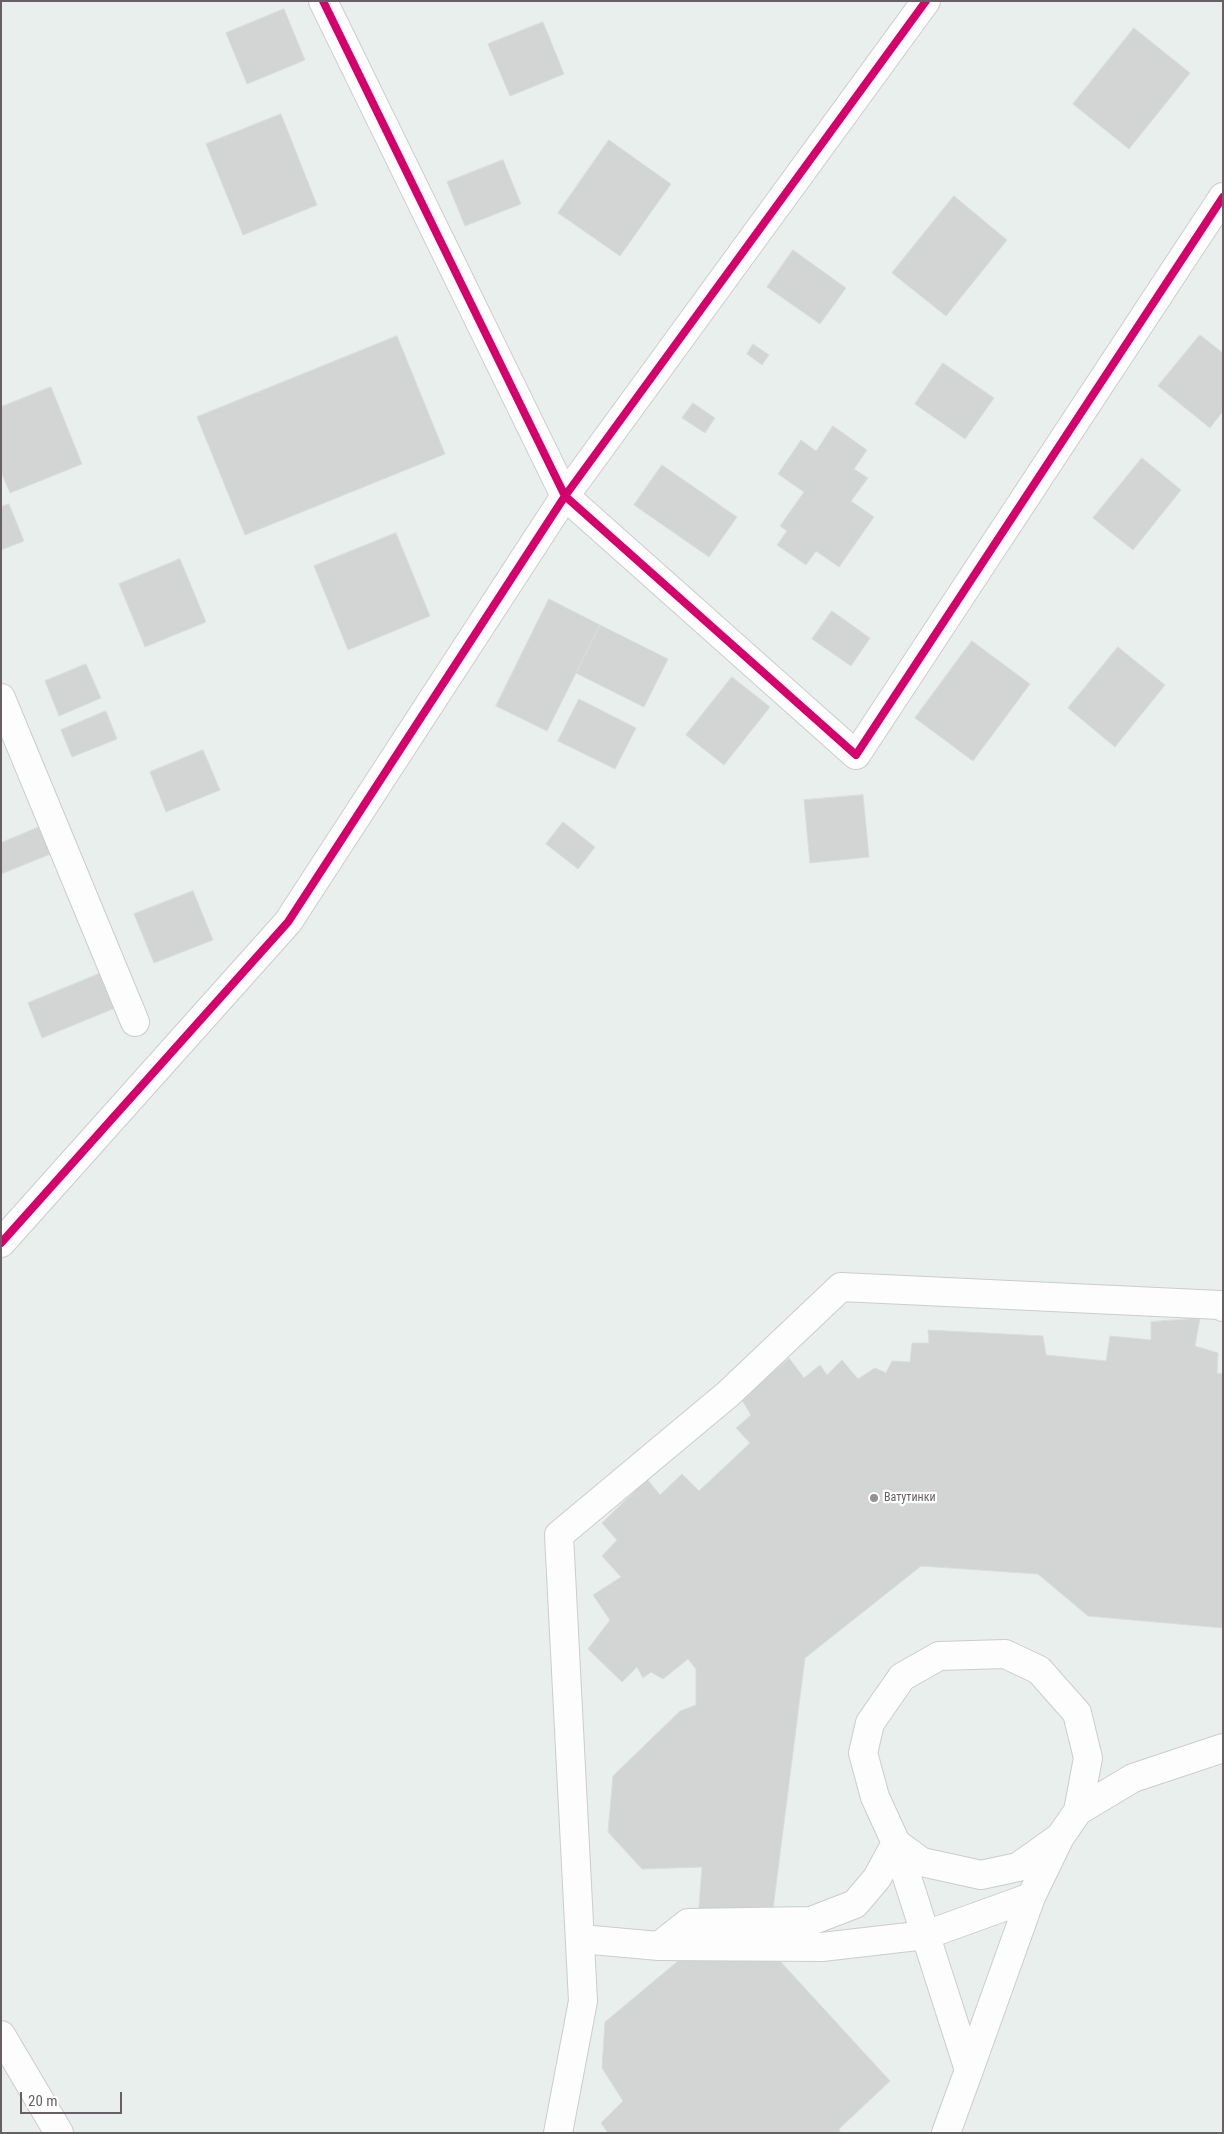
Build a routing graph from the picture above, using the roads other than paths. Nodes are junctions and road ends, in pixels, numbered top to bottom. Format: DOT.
graph roads {
  1 [pos="323,1"];
  2 [pos="926,1"];
  3 [pos="1223,197"];
  4 [pos="565,496"];
  5 [pos="1,698"];
  6 [pos="135,1022"];
  7 [pos="1,1243"];
  8 [pos="1223,1307"];
  9 [pos="1223,1748"];
  10 [pos="1078,1811"];
  11 [pos="1060,1837"];
  12 [pos="896,1843"];
  13 [pos="1031,1897"];
  14 [pos="926,1936"];
  15 [pos="581,1939"];
  16 [pos="659,1946"];
  17 [pos="1,2035"];
  18 [pos="970,2070"];
  19 [pos="59,2133"];
  20 [pos="558,2133"];
  21 [pos="946,2133"];
  1 -- 4 [label="street"];
  2 -- 4 [label="street"];
  3 -- 4 [label="street"];
  4 -- 7 [label="street"];
  5 -- 6 [label="street"];
  8 -- 15 [label="street"];
  9 -- 10 [label="street"];
  10 -- 11 [label="street"];
  10 -- 12 [label="street"];
  11 -- 12 [label="street"];
  11 -- 13 [label="street"];
  12 -- 14 [label="street"];
  12 -- 16 [label="street"];
  13 -- 14 [label="street"];
  13 -- 18 [label="street"];
  14 -- 16 [label="street"];
  14 -- 18 [label="street"];
  15 -- 16 [label="street"];
  15 -- 20 [label="street"];
  17 -- 19 [label="street"];
  18 -- 21 [label="street"];
}
